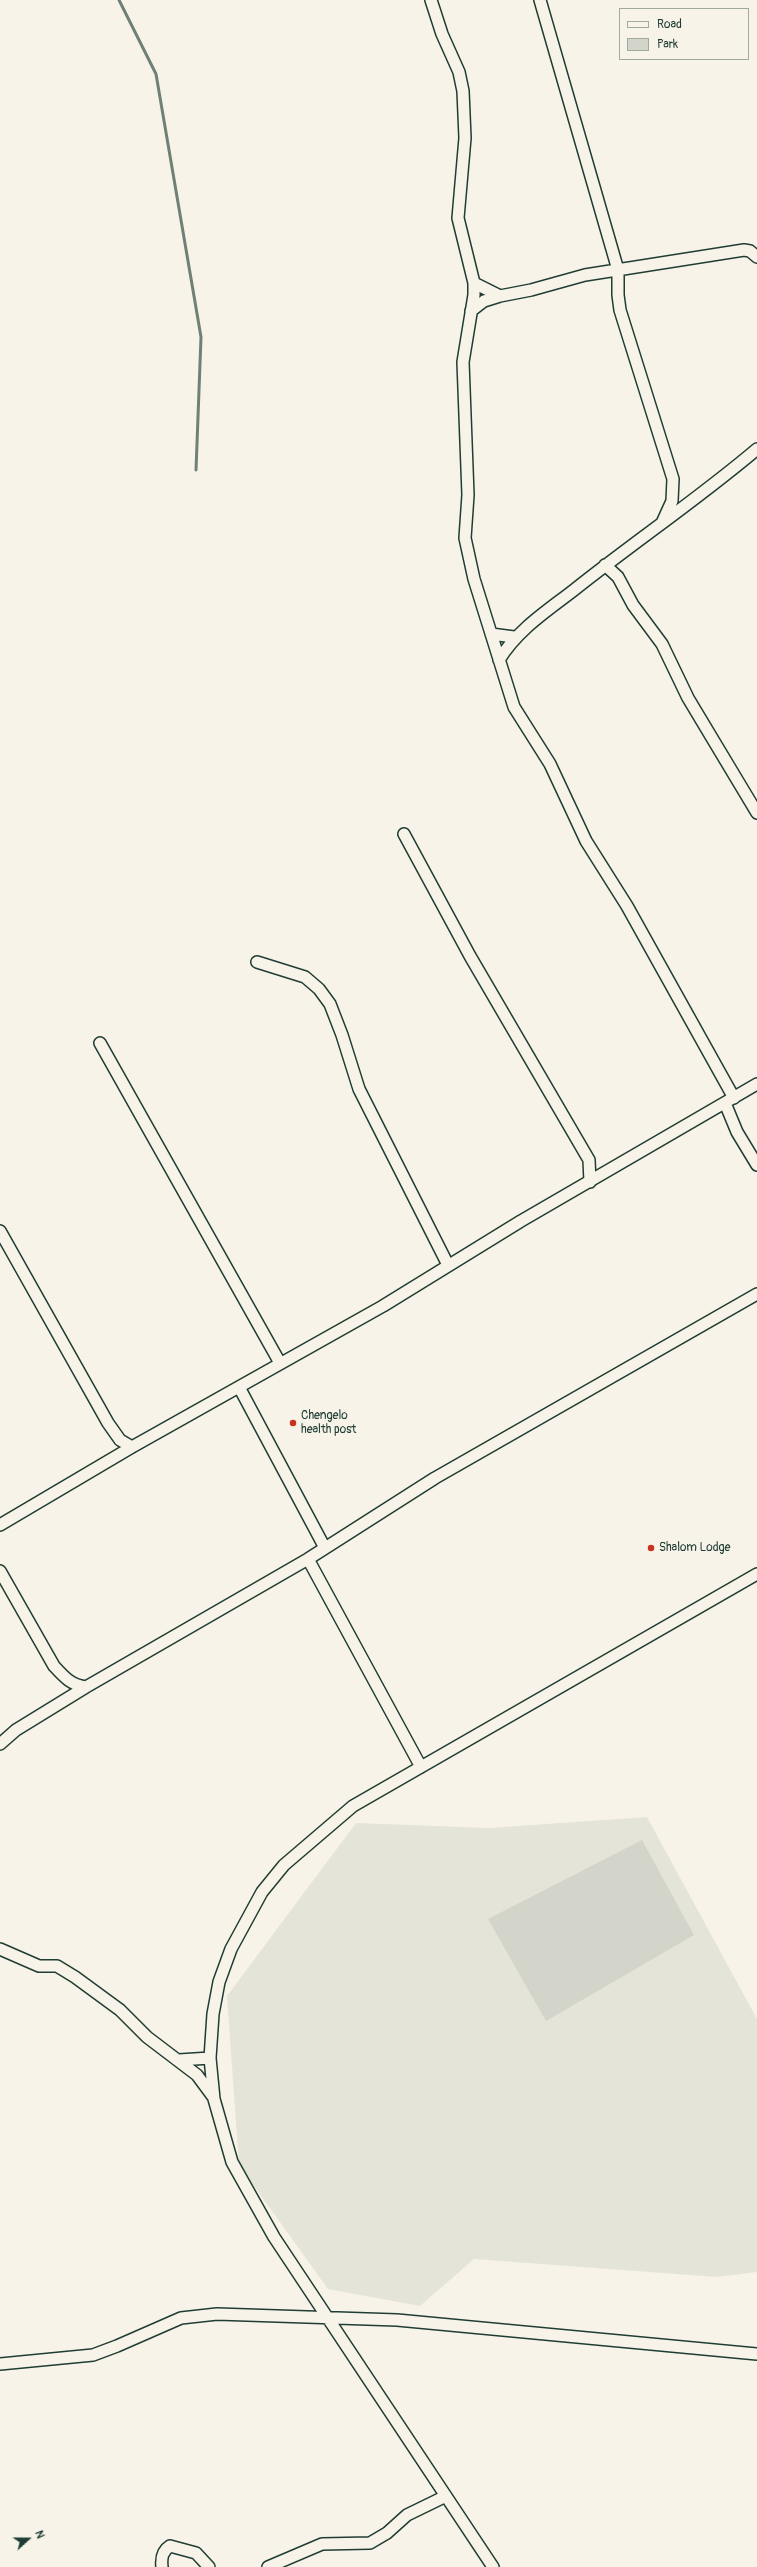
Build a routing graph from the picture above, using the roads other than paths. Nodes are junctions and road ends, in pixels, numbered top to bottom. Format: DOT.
graph roads {
  1 [pos="431,0"];
  2 [pos="540,0"];
  3 [pos="757,257"];
  4 [pos="618,270"];
  5 [pos="474,283"];
  6 [pos="500,296"];
  7 [pos="471,311"];
  8 [pos="757,449"];
  9 [pos="674,491"];
  10 [pos="692,501"];
  11 [pos="662,523"];
  12 [pos="620,554"];
  13 [pos="605,565"];
  14 [pos="618,577"];
  15 [pos="491,634"];
  16 [pos="514,637"];
  17 [pos="499,660"];
  18 [pos="757,813"];
  19 [pos="404,834"];
  20 [pos="257,962"];
  21 [pos="100,1042"];
  22 [pos="757,1084"];
  23 [pos="729,1100"];
  24 [pos="588,1160"];
  25 [pos="757,1165"];
  26 [pos="610,1170"];
  27 [pos="590,1182"];
  28 [pos="0,1231"];
  29 [pos="448,1265"];
  30 [pos="757,1294"];
  31 [pos="280,1363"];
  32 [pos="239,1387"];
  33 [pos="132,1447"];
  34 [pos="0,1526"];
  35 [pos="325,1548"];
  36 [pos="308,1559"];
  37 [pos="0,1571"];
  38 [pos="757,1574"];
  39 [pos="86,1687"];
  40 [pos="0,1744"];
  41 [pos="421,1767"];
  42 [pos="0,1949"];
  43 [pos="210,2058"];
  44 [pos="179,2060"];
  45 [pos="214,2098"];
  46 [pos="328,2316"];
  47 [pos="757,2354"];
  48 [pos="0,2364"];
  49 [pos="446,2496"];
  50 [pos="162,2567"];
  51 [pos="209,2567"];
  52 [pos="268,2567"];
  53 [pos="493,2567"];
  1 -- 5 [label="street"];
  2 -- 4 [label="street"];
  3 -- 4 [label="street"];
  4 -- 6 [label="street"];
  4 -- 9 [label="street"];
  5 -- 6 [label="street"];
  5 -- 7 [label="street"];
  6 -- 7 [label="street"];
  7 -- 15 [label="street"];
  8 -- 10 [label="street"];
  9 -- 10 [label="street"];
  9 -- 11 [label="street"];
  10 -- 11 [label="street"];
  11 -- 12 [label="street"];
  12 -- 13 [label="street"];
  12 -- 14 [label="street"];
  13 -- 14 [label="street"];
  13 -- 16 [label="street"];
  14 -- 18 [label="street"];
  15 -- 16 [label="street"];
  15 -- 17 [label="street"];
  16 -- 17 [label="street"];
  17 -- 23 [label="street"];
  19 -- 24 [label="street"];
  20 -- 29 [label="street"];
  21 -- 31 [label="street"];
  22 -- 23 [label="street"];
  23 -- 25 [label="street"];
  23 -- 26 [label="street"];
  24 -- 26 [label="street"];
  24 -- 27 [label="street"];
  26 -- 27 [label="street"];
  27 -- 29 [label="street"];
  28 -- 33 [label="street"];
  29 -- 31 [label="street"];
  30 -- 35 [label="street"];
  31 -- 32 [label="street"];
  32 -- 33 [label="street"];
  32 -- 35 [label="street"];
  33 -- 34 [label="street"];
  35 -- 36 [label="street"];
  36 -- 39 [label="street"];
  36 -- 41 [label="street"];
  37 -- 39 [label="street"];
  38 -- 41 [label="street"];
  39 -- 40 [label="street"];
  41 -- 43 [label="street"];
  42 -- 44 [label="street"];
  43 -- 44 [label="street"];
  43 -- 45 [label="street"];
  44 -- 45 [label="street"];
  45 -- 46 [label="street"];
  46 -- 47 [label="street"];
  46 -- 48 [label="street"];
  46 -- 49 [label="street"];
  49 -- 52 [label="street"];
  49 -- 53 [label="street"];
  50 -- 51 [label="street"];
}
